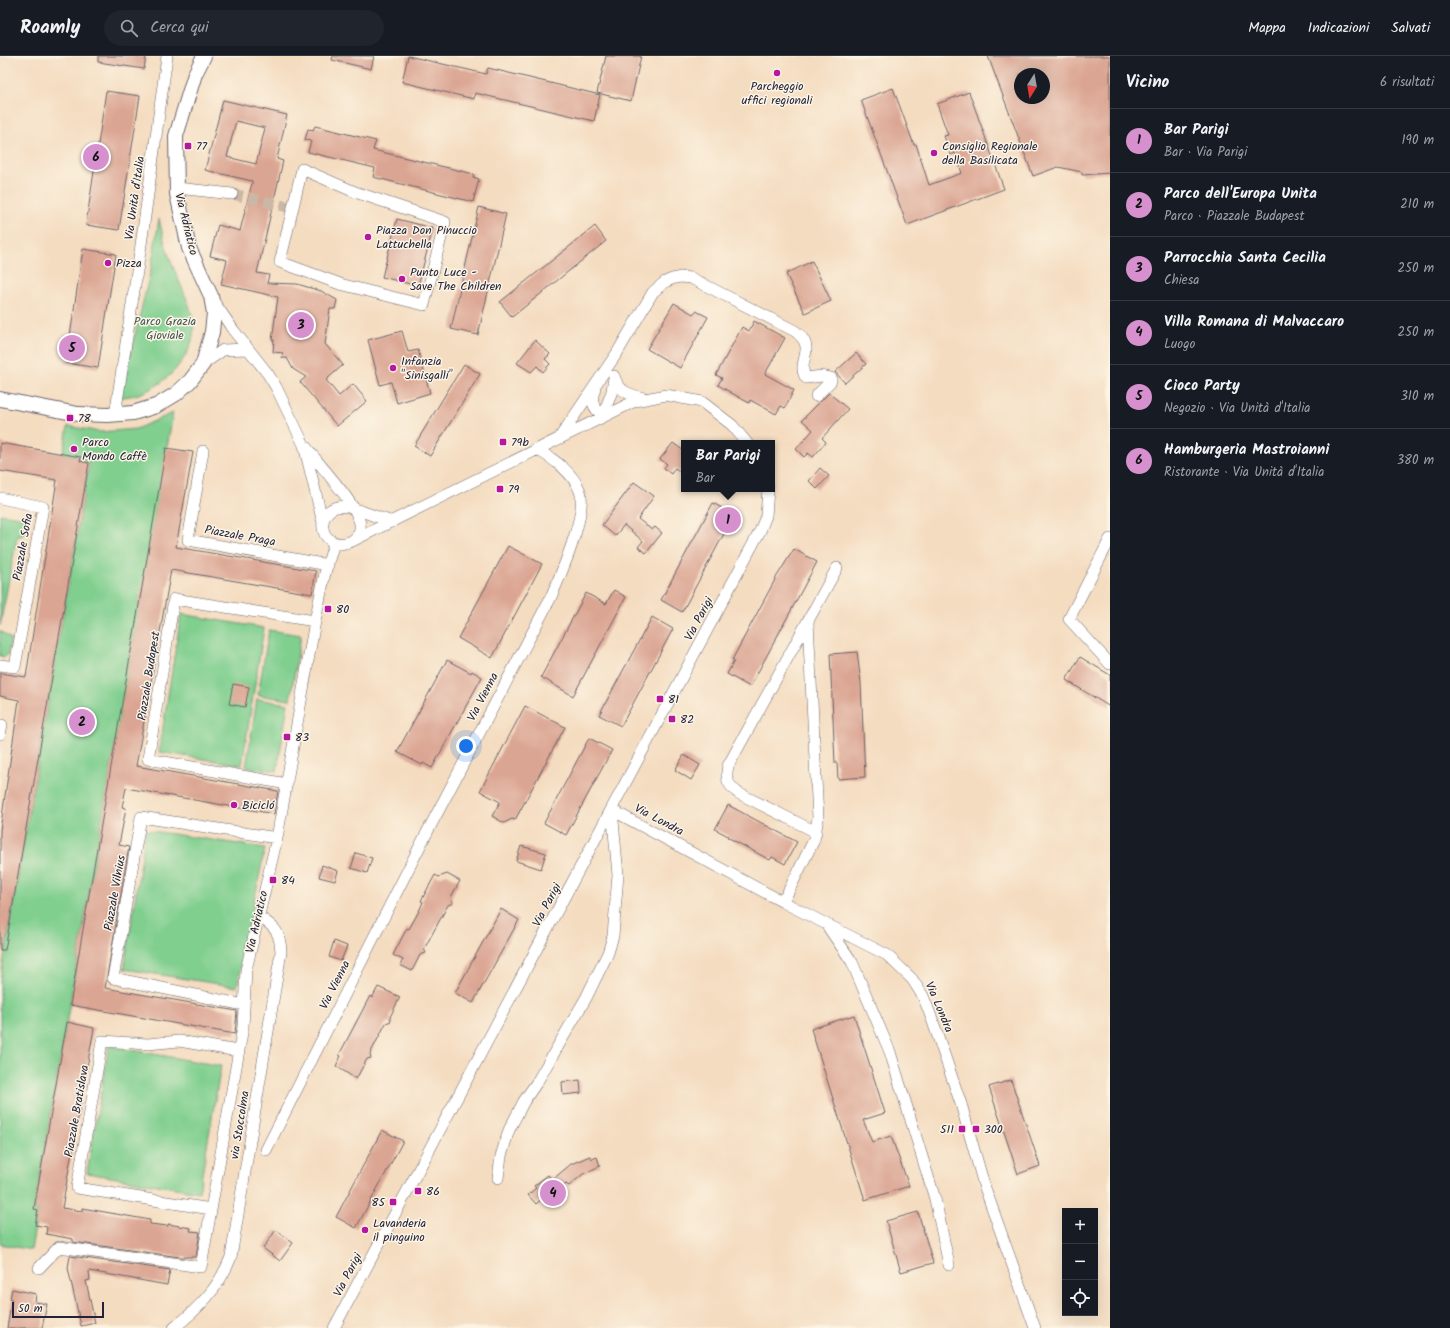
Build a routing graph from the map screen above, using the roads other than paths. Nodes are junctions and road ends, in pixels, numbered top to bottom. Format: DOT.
graph roads {
  1 [pos="167,56"];
  2 [pos="204,56"];
  3 [pos="177,188"];
  4 [pos="232,194"];
  5 [pos="280,262"];
  6 [pos="211,296"];
  7 [pos="247,349"];
  8 [pos="617,353"];
  9 [pos="203,364"];
  10 [pos="614,376"];
  11 [pos="598,380"];
  12 [pos="816,396"];
  13 [pos="647,399"];
  14 [pos="0,400"];
  15 [pos="115,415"];
  16 [pos="603,416"];
  17 [pos="560,438"];
  18 [pos="744,440"];
  19 [pos="304,445"];
  20 [pos="537,449"];
  21 [pos="203,451"];
  22 [pos="768,492"];
  23 [pos="0,498"];
  24 [pos="354,509"];
  25 [pos="392,522"];
  26 [pos="323,523"];
  27 [pos="1110,539"];
  28 [pos="352,541"];
  29 [pos="334,542"];
  30 [pos="328,565"];
  31 [pos="837,568"];
  32 [pos="315,621"];
  33 [pos="808,622"];
  34 [pos="0,664"];
  35 [pos="1110,664"];
  36 [pos="0,725"];
  37 [pos="0,734"];
  38 [pos="288,784"];
  39 [pos="612,810"];
  40 [pos="816,832"];
  41 [pos="277,838"];
  42 [pos="783,902"];
  43 [pos="258,916"];
  44 [pos="824,922"];
  45 [pos="244,1005"];
  46 [pos="238,1051"];
  47 [pos="266,1150"];
  48 [pos="498,1178"];
  49 [pos="211,1209"];
  50 [pos="949,1265"];
  51 [pos="39,1268"];
  52 [pos="174,1328"];
  53 [pos="334,1328"];
  54 [pos="1035,1328"];
  1 -- 15 [label="street, Via Unità d'Italia"];
  2 -- 3 [label="street, Via Adriatico"];
  3 -- 4 [label="street"];
  3 -- 6 [label="street, Via Adriatico"];
  5 -- 5 [label="street"];
  6 -- 7 [label="street, Via Adriatico"];
  6 -- 9 [label="street, Via Adriatico"];
  7 -- 9 [label="street, Via Adriatico"];
  7 -- 19 [label="street, Via Adriatico"];
  8 -- 10 [label="street"];
  8 -- 11 [label="street"];
  8 -- 12 [label="street"];
  9 -- 15 [label="street, Via Adriatico"];
  10 -- 13 [label="street"];
  10 -- 16 [label="street"];
  11 -- 16 [label="street"];
  11 -- 17 [label="street"];
  13 -- 16 [label="street"];
  13 -- 18 [label="street"];
  14 -- 15 [label="street, Via Adriatico"];
  16 -- 17 [label="street"];
  17 -- 20 [label="street"];
  19 -- 24 [label="street, Via Adriatico"];
  19 -- 26 [label="street, Via Adriatico"];
  20 -- 25 [label="street"];
  20 -- 47 [label="street, Via Vienna"];
  21 -- 30 [label="street, Piazzale Praga"];
  22 -- 39 [label="street, Via Parigi"];
  23 -- 34 [label="street, Piazzale Sofia"];
  24 -- 25 [label="street"];
  24 -- 26 [label="street"];
  24 -- 28 [label="street, Via Adriatico"];
  25 -- 28 [label="street"];
  26 -- 29 [label="street, Via Adriatico"];
  27 -- 35 [label="street"];
  28 -- 29 [label="street"];
  29 -- 30 [label="street, Via Adriatico"];
  30 -- 32 [label="street, Via Adriatico"];
  31 -- 33 [label="street"];
  32 -- 38 [label="street, Via Adriatico"];
  32 -- 38 [label="street, Piazzale Budapest"];
  33 -- 40 [label="street"];
  33 -- 40 [label="street"];
  36 -- 37 [label="street"];
  38 -- 41 [label="street, Via Adriatico"];
  39 -- 42 [label="street, Via Londra"];
  39 -- 48 [label="street"];
  39 -- 53 [label="street, Via Parigi"];
  40 -- 42 [label="street"];
  41 -- 43 [label="street, Via Adriatico"];
  41 -- 45 [label="street, Piazzale Vilnius"];
  42 -- 44 [label="street, Via Londra"];
  43 -- 45 [label="street, Via Adriatico"];
  43 -- 52 [label="street, via Stoccolma"];
  44 -- 50 [label="street"];
  44 -- 54 [label="street, Via Londra"];
  45 -- 46 [label="street, Via Adriatico"];
  46 -- 49 [label="street, Via Adriatico"];
  46 -- 49 [label="street, Piazzale Bratislava"];
  49 -- 51 [label="street, Via Adriatico"];
}
